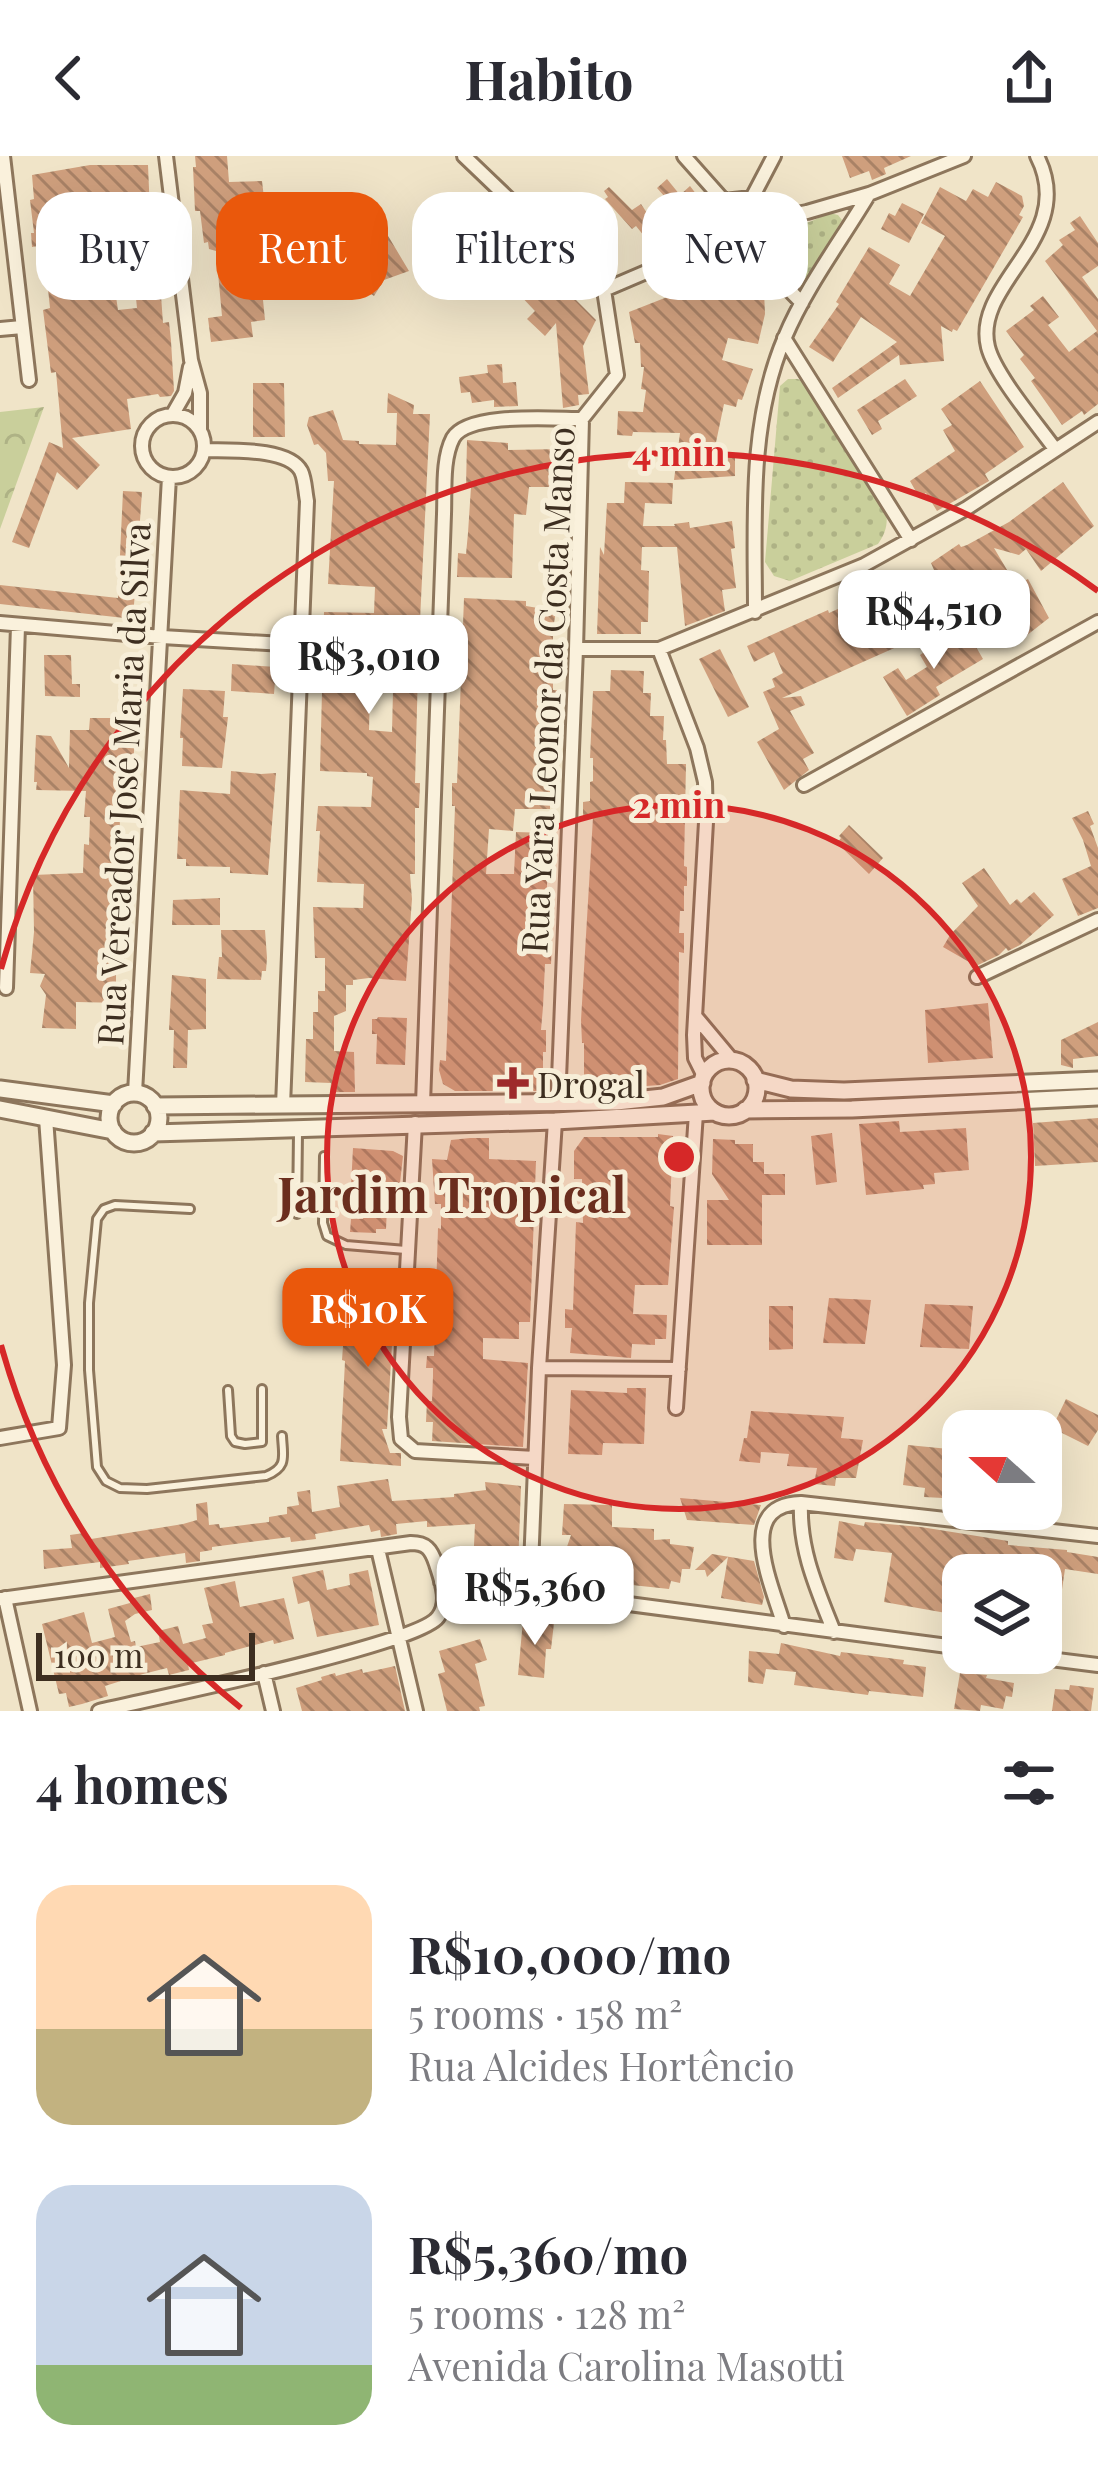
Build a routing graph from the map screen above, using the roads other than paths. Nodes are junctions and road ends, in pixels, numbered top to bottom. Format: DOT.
graph roads {
  1 [pos="3,156"];
  2 [pos="166,156"];
  3 [pos="464,156"];
  4 [pos="684,156"];
  5 [pos="774,156"];
  6 [pos="964,156"];
  7 [pos="1037,156"];
  8 [pos="502,192"];
  9 [pos="716,192"];
  10 [pos="755,192"];
  11 [pos="869,194"];
  12 [pos="808,210"];
  13 [pos="5,230"];
  14 [pos="606,300"];
  15 [pos="799,300"];
  16 [pos="802,303"];
  17 [pos="22,327"];
  18 [pos="0,329"];
  19 [pos="784,338"];
  20 [pos="191,359"];
  21 [pos="29,380"];
  22 [pos="172,414"];
  23 [pos="582,419"];
  24 [pos="1098,422"];
  25 [pos="200,429"];
  26 [pos="1055,449"];
  27 [pos="204,450"];
  28 [pos="169,477"];
  29 [pos="910,540"];
  30 [pos="754,612"];
  31 [pos="1098,622"];
  32 [pos="0,623"];
  33 [pos="18,626"];
  34 [pos="162,637"];
  35 [pos="301,645"];
  36 [pos="576,649"];
  37 [pos="659,650"];
  38 [pos="804,785"];
  39 [pos="1098,920"];
  40 [pos="977,977"];
  41 [pos="6,988"];
  42 [pos="695,1016"];
  43 [pos="732,1060"];
  44 [pos="703,1080"];
  45 [pos="755,1080"];
  46 [pos="1098,1080"];
  47 [pos="0,1089"];
  48 [pos="135,1094"];
  49 [pos="1098,1097"];
  50 [pos="114,1104"];
  51 [pos="423,1104"];
  52 [pos="155,1106"];
  53 [pos="284,1106"];
  54 [pos="0,1108"];
  55 [pos="745,1110"];
  56 [pos="556,1112"];
  57 [pos="715,1112"];
  58 [pos="696,1113"];
  59 [pos="46,1118"];
  60 [pos="415,1124"];
  61 [pos="298,1128"];
  62 [pos="113,1131"];
  63 [pos="153,1133"];
  64 [pos="324,1156"];
  65 [pos="190,1209"];
  66 [pos="297,1214"];
  67 [pos="410,1250"];
  68 [pos="539,1368"];
  69 [pos="679,1369"];
  70 [pos="262,1389"];
  71 [pos="228,1390"];
  72 [pos="676,1408"];
  73 [pos="282,1436"];
  74 [pos="0,1438"];
  75 [pos="535,1458"];
  76 [pos="801,1502"];
  77 [pos="1098,1535"];
  78 [pos="378,1549"];
  79 [pos="441,1582"];
  80 [pos="530,1591"];
  81 [pos="3,1598"];
  82 [pos="784,1626"];
  83 [pos="834,1632"];
  84 [pos="398,1638"];
  85 [pos="942,1645"];
  86 [pos="1062,1660"];
  87 [pos="1098,1665"];
  88 [pos="264,1672"];
  89 [pos="131,1707"];
  90 [pos="30,1711"];
  91 [pos="99,1711"];
  92 [pos="273,1711"];
  93 [pos="416,1711"];
  1 -- 13 [label="street"];
  2 -- 20 [label="street"];
  3 -- 8 [label="street"];
  4 -- 9 [label="street"];
  5 -- 10 [label="street"];
  6 -- 11 [label="street"];
  7 -- 26 [label="street"];
  11 -- 12 [label="street"];
  11 -- 16 [label="street"];
  13 -- 17 [label="street"];
  14 -- 23 [label="street, Rua Yara Leonor da Costa Manso"];
  15 -- 16 [label="street"];
  16 -- 19 [label="street"];
  17 -- 18 [label="street"];
  17 -- 21 [label="street"];
  19 -- 29 [label="street"];
  19 -- 30 [label="street"];
  20 -- 22 [label="street"];
  20 -- 25 [label="street"];
  22 -- 25 [label="street"];
  22 -- 28 [label="street"];
  23 -- 36 [label="street, Rua Yara Leonor da Costa Manso"];
  23 -- 51 [label="street"];
  24 -- 26 [label="street"];
  25 -- 27 [label="street"];
  26 -- 29 [label="street"];
  27 -- 28 [label="street"];
  27 -- 35 [label="street"];
  28 -- 34 [label="street, Rua Vereador José Maria da Silva"];
  29 -- 30 [label="street"];
  30 -- 37 [label="street"];
  31 -- 38 [label="street"];
  32 -- 33 [label="street"];
  33 -- 34 [label="street"];
  33 -- 41 [label="street"];
  34 -- 35 [label="street"];
  34 -- 48 [label="street, Rua Vereador José Maria da Silva"];
  35 -- 53 [label="street"];
  36 -- 37 [label="street"];
  36 -- 56 [label="street, Rua Yara Leonor da Costa Manso"];
  37 -- 42 [label="street"];
  39 -- 40 [label="street"];
  42 -- 43 [label="street"];
  42 -- 44 [label="street"];
  43 -- 44 [label="street"];
  43 -- 45 [label="street"];
  44 -- 56 [label="street"];
  44 -- 57 [label="street"];
  45 -- 46 [label="street"];
  45 -- 55 [label="street"];
  47 -- 50 [label="street"];
  48 -- 50 [label="street"];
  48 -- 52 [label="street"];
  49 -- 55 [label="street"];
  50 -- 62 [label="street"];
  51 -- 53 [label="street"];
  51 -- 56 [label="street"];
  52 -- 53 [label="street"];
  52 -- 63 [label="street"];
  54 -- 59 [label="street"];
  55 -- 57 [label="street"];
  56 -- 58 [label="street"];
  56 -- 60 [label="street"];
  56 -- 68 [label="street, Rua Yara Leonor da Costa Manso"];
  57 -- 58 [label="street"];
  58 -- 69 [label="street"];
  59 -- 62 [label="street"];
  59 -- 74 [label="street"];
  60 -- 61 [label="street"];
  60 -- 67 [label="street"];
  61 -- 63 [label="street"];
  61 -- 66 [label="lane"];
  62 -- 63 [label="street"];
  64 -- 67 [label="lane"];
  65 -- 73 [label="lane"];
  67 -- 75 [label="street"];
  68 -- 69 [label="street"];
  68 -- 75 [label="street, Rua Yara Leonor da Costa Manso"];
  69 -- 72 [label="street"];
  70 -- 71 [label="lane"];
  75 -- 80 [label="street, Rua Yara Leonor da Costa Manso"];
  76 -- 77 [label="street"];
  76 -- 82 [label="street"];
  76 -- 83 [label="street"];
  78 -- 79 [label="street"];
  78 -- 81 [label="street"];
  78 -- 84 [label="street"];
  79 -- 80 [label="street"];
  79 -- 84 [label="street"];
  80 -- 82 [label="street"];
  81 -- 90 [label="street"];
  82 -- 83 [label="street"];
  83 -- 85 [label="street"];
  84 -- 88 [label="street"];
  84 -- 93 [label="street"];
  86 -- 87 [label="street"];
  88 -- 89 [label="street"];
  88 -- 92 [label="street"];
  89 -- 91 [label="street"];
}
